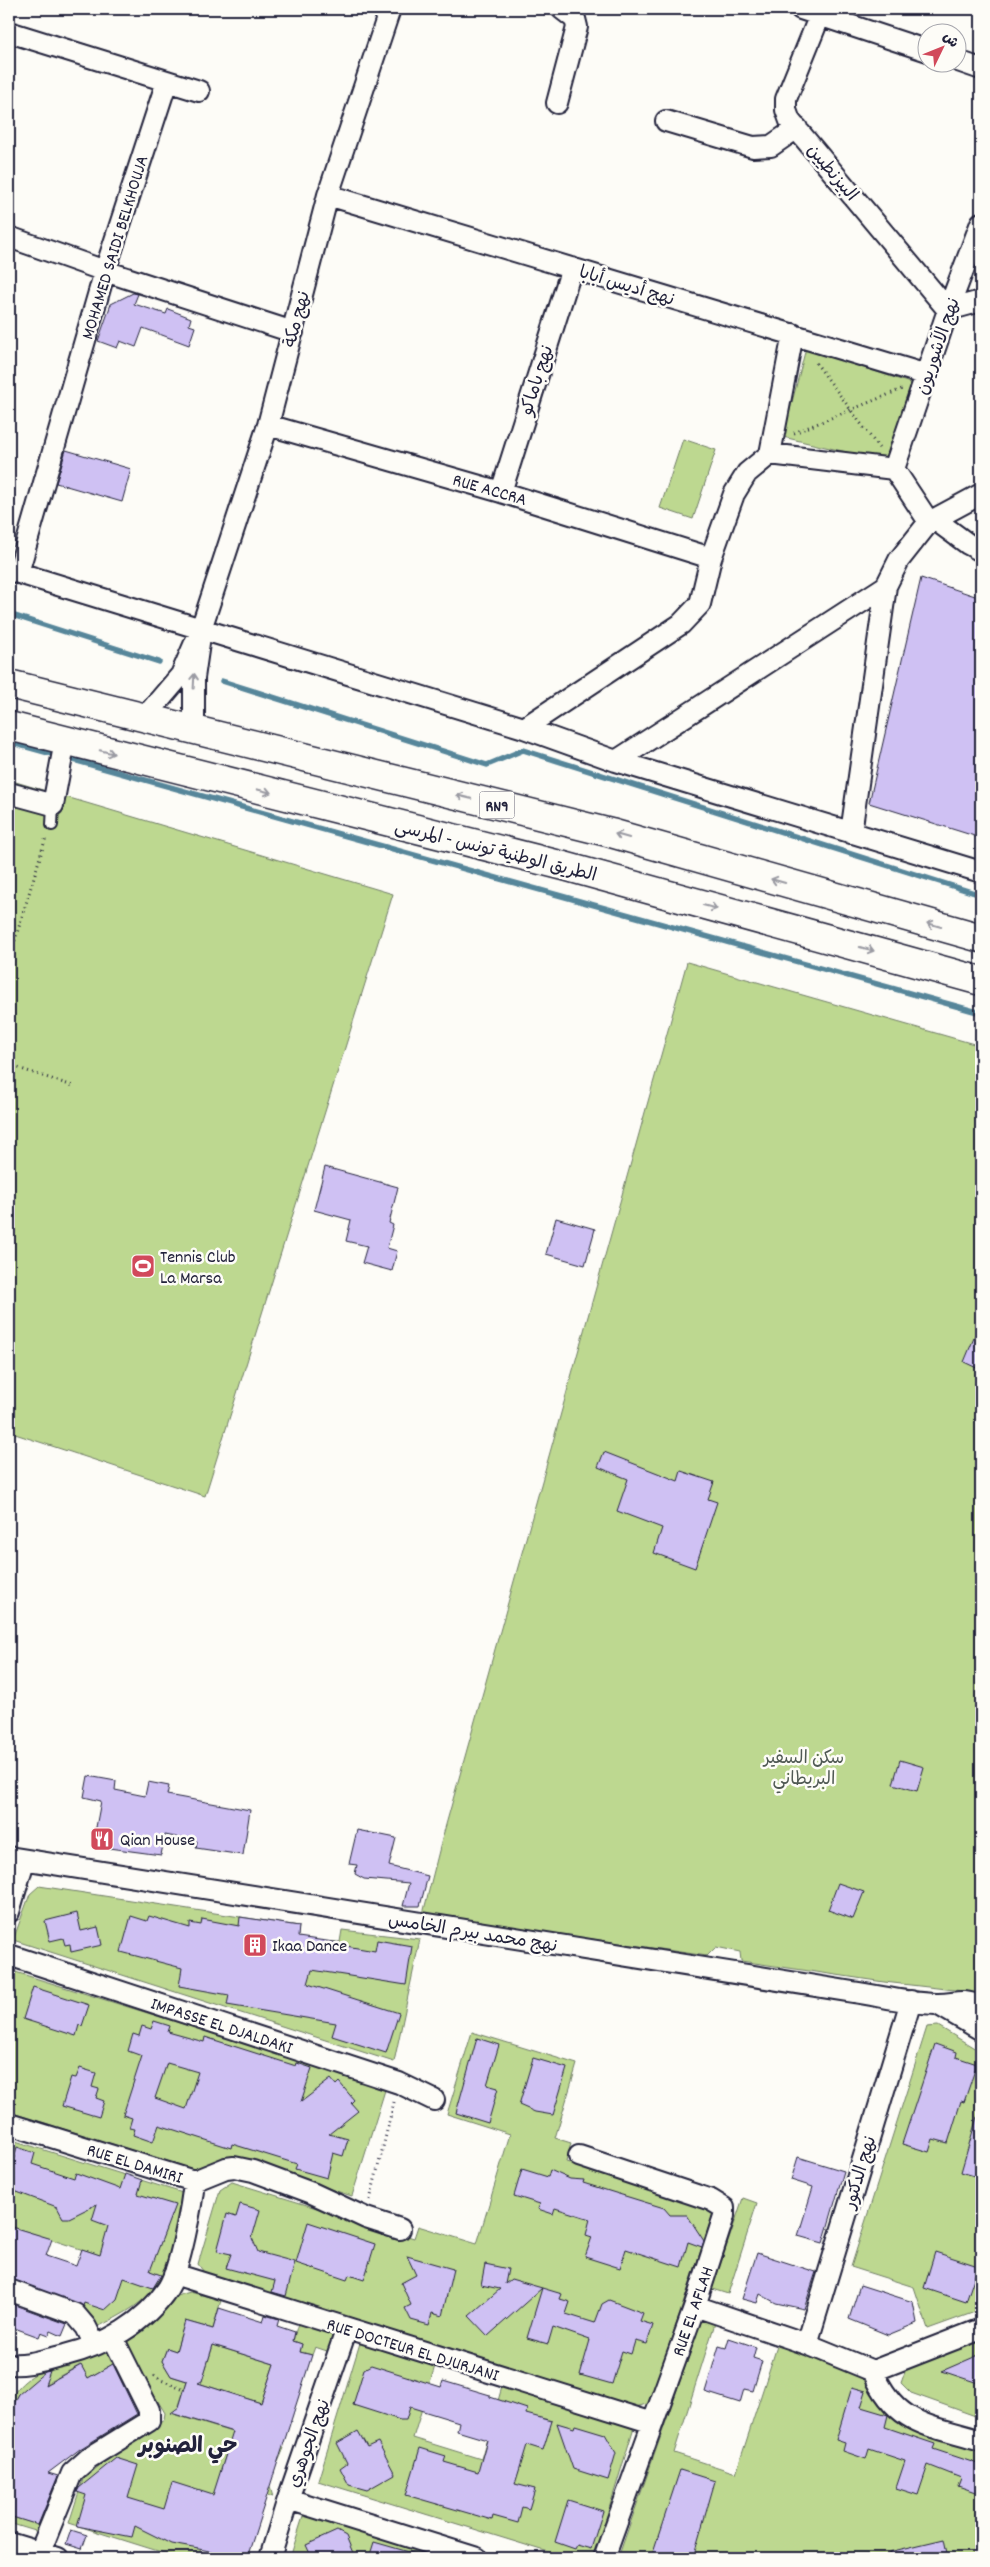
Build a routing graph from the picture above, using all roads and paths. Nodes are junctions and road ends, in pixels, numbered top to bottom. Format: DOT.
graph roads {
  1 [pos="390,9"];
  2 [pos="562,9"];
  3 [pos="801,9"];
  4 [pos="820,15"];
  5 [pos="9,32"];
  6 [pos="918,48"];
  7 [pos="968,64"];
  8 [pos="981,69"];
  9 [pos="167,81"];
  10 [pos="198,91"];
  11 [pos="557,103"];
  12 [pos="666,121"];
  13 [pos="796,128"];
  14 [pos="328,195"];
  15 [pos="981,223"];
  16 [pos="9,237"];
  17 [pos="572,268"];
  18 [pos="104,271"];
  19 [pos="981,301"];
  20 [pos="948,310"];
  21 [pos="293,332"];
  22 [pos="793,334"];
  23 [pos="927,375"];
  24 [pos="851,410"];
  25 [pos="268,425"];
  26 [pos="770,454"];
  27 [pos="894,469"];
  28 [pos="501,492"];
  29 [pos="981,494"];
  30 [pos="932,520"];
  31 [pos="981,551"];
  32 [pos="711,558"];
  33 [pos="14,572"];
  34 [pos="886,586"];
  35 [pos="201,629"];
  36 [pos="9,684"];
  37 [pos="145,717"];
  38 [pos="9,726"];
  39 [pos="524,728"];
  40 [pos="194,729"];
  41 [pos="65,741"];
  42 [pos="616,761"];
  43 [pos="9,793"];
  44 [pos="52,805"];
  45 [pos="52,825"];
  46 [pos="850,833"];
  47 [pos="981,872"];
  48 [pos="981,938"];
  49 [pos="9,960"];
  50 [pos="981,981"];
  51 [pos="9,1064"];
  52 [pos="73,1086"];
  53 [pos="17,1859"];
  54 [pos="9,1912"];
  55 [pos="9,1955"];
  56 [pos="911,2001"];
  57 [pos="937,2004"];
  58 [pos="981,2007"];
  59 [pos="981,2030"];
  60 [pos="399,2083"];
  61 [pos="434,2100"];
  62 [pos="9,2124"];
  63 [pos="579,2156"];
  64 [pos="194,2181"];
  65 [pos="366,2218"];
  66 [pos="400,2229"];
  67 [pos="174,2274"];
  68 [pos="9,2290"];
  69 [pos="695,2306"];
  70 [pos="347,2328"];
  71 [pos="981,2329"];
  72 [pos="104,2342"];
  73 [pos="807,2344"];
  74 [pos="9,2364"];
  75 [pos="873,2372"];
  76 [pos="653,2423"];
  77 [pos="981,2441"];
  78 [pos="288,2499"];
  79 [pos="9,2543"];
  80 [pos="438,2553"];
  81 [pos="49,2555"];
  82 [pos="270,2558"];
  83 [pos="477,2558"];
  84 [pos="604,2558"];
  1 -- 14 [label="street, نهج مكة"];
  2 -- 11 [label="street"];
  3 -- 4 [label="street"];
  4 -- 6 [label="street"];
  4 -- 13 [label="street, البيزنطيين"];
  5 -- 9 [label="street"];
  7 -- 8 [label="street"];
  9 -- 10 [label="street"];
  9 -- 18 [label="street, MOHAMED SAIDI BELKHOUJA"];
  12 -- 13 [label="street"];
  13 -- 20 [label="street, البيزنطيين"];
  14 -- 17 [label="street, نهج أديس أبابا"];
  14 -- 21 [label="street, نهج مكة"];
  15 -- 20 [label="street, نهج الآشوريون"];
  16 -- 18 [label="street"];
  17 -- 22 [label="street, نهج أديس أبابا"];
  17 -- 28 [label="street, نهج باماكو"];
  18 -- 21 [label="street"];
  18 -- 33 [label="street, MOHAMED SAIDI BELKHOUJA"];
  19 -- 20 [label="street"];
  20 -- 23 [label="street, نهج الآشوريون"];
  21 -- 25 [label="street, نهج مكة"];
  22 -- 23 [label="street, نهج أديس أبابا"];
  22 -- 24 [label="path"];
  22 -- 26 [label="street"];
  23 -- 24 [label="path"];
  23 -- 27 [label="street, نهج الآشوريون"];
  24 -- 26 [label="path"];
  24 -- 27 [label="path"];
  25 -- 28 [label="street, RUE ACCRA"];
  25 -- 35 [label="street, نهج مكة"];
  26 -- 27 [label="street"];
  26 -- 32 [label="street"];
  27 -- 30 [label="street"];
  28 -- 32 [label="street, RUE ACCRA"];
  29 -- 30 [label="street"];
  30 -- 31 [label="street"];
  30 -- 34 [label="street"];
  32 -- 39 [label="street"];
  33 -- 35 [label="street"];
  34 -- 42 [label="street"];
  34 -- 46 [label="street"];
  35 -- 37 [label="street"];
  35 -- 39 [label="street"];
  40 -- 35 [label="street, one-way"];
  36 -- 37 [label="highway, RN9"];
  37 -- 40 [label="highway, RN9"];
  38 -- 41 [label="highway, الطريق الوطنية تونس - المرسى / RN9"];
  39 -- 42 [label="street"];
  48 -- 40 [label="highway, RN9, one-way"];
  41 -- 44 [label="street"];
  41 -- 50 [label="highway, الطريق الوطنية تونس - المرسى / RN9, one-way"];
  42 -- 46 [label="street"];
  43 -- 44 [label="street"];
  44 -- 45 [label="lane"];
  45 -- 49 [label="path"];
  46 -- 47 [label="street"];
  51 -- 52 [label="path"];
  53 -- 54 [label="street"];
  53 -- 56 [label="street, نهج محمد بيرم الخامس"];
  55 -- 60 [label="street, IMPASSE EL DJALDAKI"];
  56 -- 57 [label="street, نهج محمد بيرم الخامس"];
  56 -- 73 [label="street, نهج الدكتور"];
  57 -- 58 [label="street"];
  57 -- 59 [label="street"];
  60 -- 61 [label="street, IMPASSE EL DJALDAKI"];
  60 -- 65 [label="path"];
  62 -- 64 [label="street, RUE EL DAMIRI"];
  63 -- 69 [label="street, RUE EL AFLAH"];
  64 -- 65 [label="street, RUE EL DAMIRI"];
  64 -- 67 [label="street"];
  65 -- 66 [label="street, RUE EL DAMIRI"];
  67 -- 70 [label="street, RUE DOCTEUR EL DJURJANI"];
  67 -- 72 [label="street"];
  68 -- 72 [label="street"];
  69 -- 73 [label="street"];
  69 -- 76 [label="street, RUE EL AFLAH"];
  70 -- 76 [label="street, RUE DOCTEUR EL DJURJANI"];
  70 -- 78 [label="street, نهج الجوهري"];
  71 -- 75 [label="street"];
  72 -- 74 [label="street"];
  72 -- 81 [label="street"];
  73 -- 75 [label="street"];
  75 -- 77 [label="street"];
  76 -- 84 [label="street, RUE EL AFLAH"];
  78 -- 80 [label="street"];
  78 -- 82 [label="street, نهج الجوهري"];
  79 -- 81 [label="street"];
  80 -- 83 [label="street"];
}
